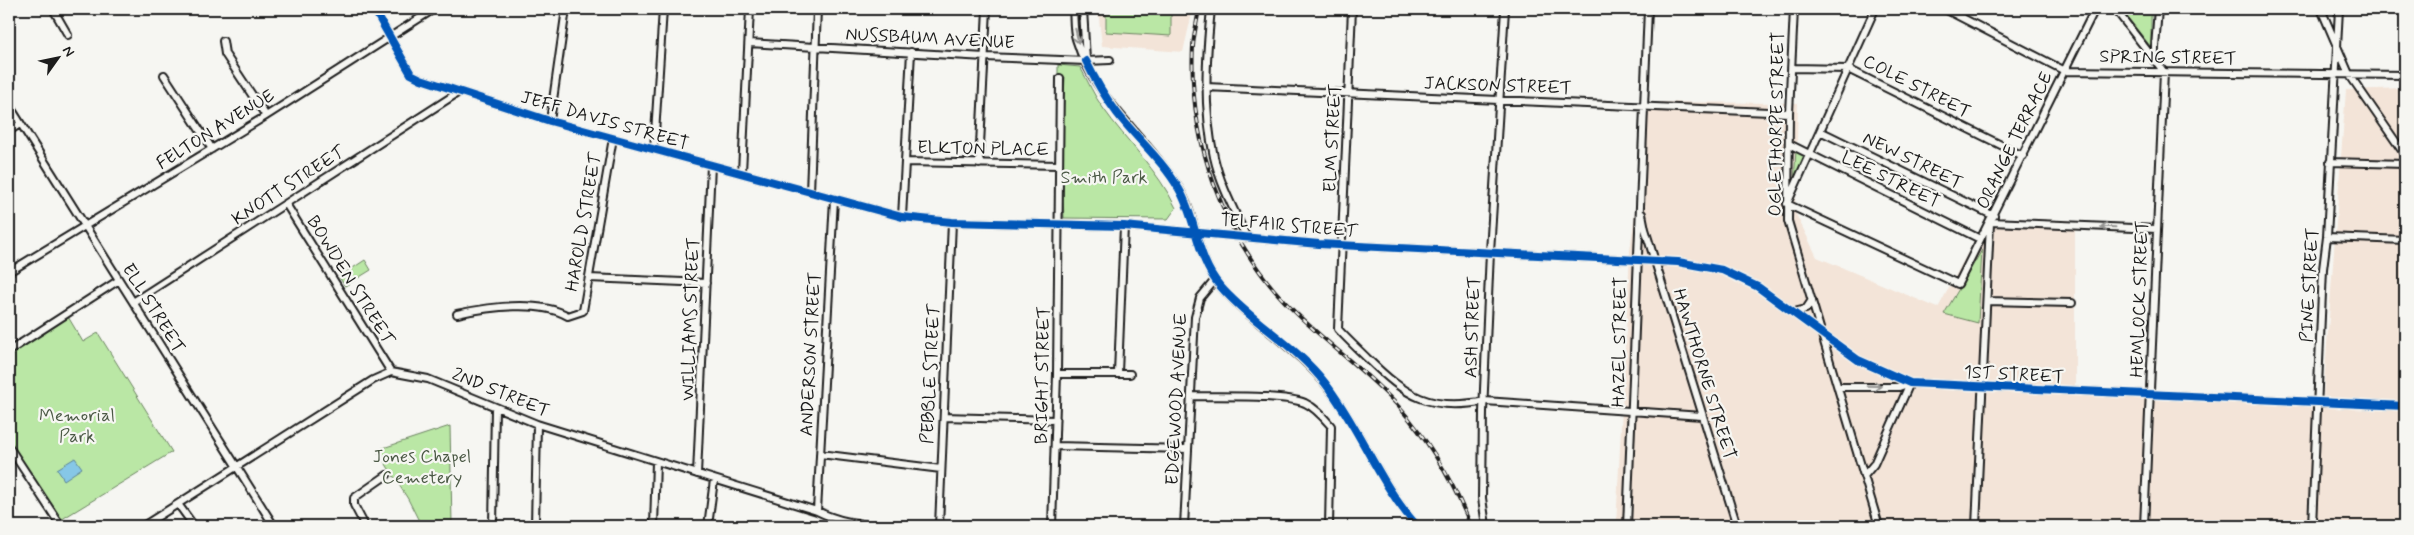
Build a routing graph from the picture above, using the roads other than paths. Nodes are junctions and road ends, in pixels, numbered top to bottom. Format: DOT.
graph roads {
  1 [pos="53,9"];
  2 [pos="374,9"];
  3 [pos="434,9"];
  4 [pos="566,9"];
  5 [pos="663,9"];
  6 [pos="750,9"];
  7 [pos="818,9"];
  8 [pos="987,9"];
  9 [pos="1073,9"];
  10 [pos="1083,9"];
  11 [pos="1211,9"];
  12 [pos="1352,9"];
  13 [pos="1505,9"];
  14 [pos="1648,9"];
  15 [pos="1794,9"];
  16 [pos="1875,9"];
  17 [pos="1945,9"];
  18 [pos="2095,9"];
  19 [pos="2114,9"];
  20 [pos="2158,9"];
  21 [pos="2321,9"];
  22 [pos="2338,9"];
  23 [pos="68,35"];
  24 [pos="390,36"];
  25 [pos="223,41"];
  26 [pos="749,44"];
  27 [pos="816,46"];
  28 [pos="2336,46"];
  29 [pos="911,52"];
  30 [pos="985,57"];
  31 [pos="1110,60"];
  32 [pos="2154,60"];
  33 [pos="1086,61"];
  34 [pos="1792,68"];
  35 [pos="1848,68"];
  36 [pos="2064,71"];
  37 [pos="2164,72"];
  38 [pos="2334,74"];
  39 [pos="2348,74"];
  40 [pos="164,75"];
  41 [pos="2405,75"];
  42 [pos="1060,78"];
  43 [pos="1206,87"];
  44 [pos="459,92"];
  45 [pos="1349,94"];
  46 [pos="1500,100"];
  47 [pos="9,105"];
  48 [pos="1645,107"];
  49 [pos="1789,113"];
  50 [pos="266,116"];
  51 [pos="550,121"];
  52 [pos="20,124"];
  53 [pos="9,131"];
  54 [pos="1820,131"];
  55 [pos="613,138"];
  56 [pos="1789,144"];
  57 [pos="212,149"];
  58 [pos="654,149"];
  59 [pos="1809,155"];
  60 [pos="2405,155"];
  61 [pos="2023,156"];
  62 [pos="905,162"];
  63 [pos="2330,162"];
  64 [pos="979,164"];
  65 [pos="1059,164"];
  66 [pos="2405,164"];
  67 [pos="711,165"];
  68 [pos="742,172"];
  69 [pos="810,192"];
  70 [pos="834,199"];
  71 [pos="1640,202"];
  72 [pos="286,204"];
  73 [pos="1787,204"];
  74 [pos="902,217"];
  75 [pos="1992,219"];
  76 [pos="952,222"];
  77 [pos="1060,225"];
  78 [pos="1124,226"];
  79 [pos="85,227"];
  80 [pos="2157,230"];
  81 [pos="1195,233"];
  82 [pos="2327,237"];
  83 [pos="1247,238"];
  84 [pos="1980,239"];
  85 [pos="2405,240"];
  86 [pos="1342,245"];
  87 [pos="1490,252"];
  88 [pos="1637,259"];
  89 [pos="1654,260"];
  90 [pos="9,272"];
  91 [pos="589,278"];
  92 [pos="119,280"];
  93 [pos="1215,280"];
  94 [pos="706,283"];
  95 [pos="1812,300"];
  96 [pos="1987,301"];
  97 [pos="133,302"];
  98 [pos="2072,303"];
  99 [pos="1794,312"];
  100 [pos="457,314"];
  101 [pos="1822,334"];
  102 [pos="9,351"];
  103 [pos="391,372"];
  104 [pos="1118,373"];
  105 [pos="1057,374"];
  106 [pos="1130,374"];
  107 [pos="1910,383"];
  108 [pos="1838,387"];
  109 [pos="1983,388"];
  110 [pos="2151,395"];
  111 [pos="1191,396"];
  112 [pos="1485,401"];
  113 [pos="2317,403"];
  114 [pos="2405,406"];
  115 [pos="495,408"];
  116 [pos="1633,413"];
  117 [pos="944,416"];
  118 [pos="1702,416"];
  119 [pos="1055,420"];
  120 [pos="537,424"];
  121 [pos="1055,446"];
  122 [pos="9,447"];
  123 [pos="1188,449"];
  124 [pos="820,454"];
  125 [pos="656,462"];
  126 [pos="236,466"];
  127 [pos="941,469"];
  128 [pos="697,474"];
  129 [pos="387,475"];
  130 [pos="1864,476"];
  131 [pos="714,480"];
  132 [pos="178,504"];
  133 [pos="817,511"];
  134 [pos="832,518"];
  135 [pos="61,526"];
  136 [pos="143,526"];
  137 [pos="194,526"];
  138 [pos="274,526"];
  139 [pos="365,526"];
  140 [pos="493,526"];
  141 [pos="535,526"];
  142 [pos="654,526"];
  143 [pos="708,526"];
  144 [pos="831,526"];
  145 [pos="879,526"];
  146 [pos="939,526"];
  147 [pos="1052,526"];
  148 [pos="1184,526"];
  149 [pos="1329,526"];
  150 [pos="1417,526"];
  151 [pos="1486,526"];
  152 [pos="1626,526"];
  153 [pos="1737,526"];
  154 [pos="1879,526"];
  155 [pos="1976,526"];
  156 [pos="2144,526"];
  157 [pos="2312,526"];
  1 -- 23 [label="street"];
  2 -- 24 [label="street, JEFF DAVIS STREET"];
  3 -- 24 [label="street, FELTON AVENUE"];
  4 -- 51 [label="street"];
  5 -- 58 [label="street"];
  6 -- 26 [label="street"];
  7 -- 27 [label="street"];
  8 -- 30 [label="street"];
  9 -- 33 [label="street, one-way"];
  10 -- 33 [label="street"];
  11 -- 43 [label="street"];
  12 -- 45 [label="street, ELM STREET"];
  13 -- 46 [label="street, ASH STREET"];
  14 -- 48 [label="street, HAZEL STREET"];
  15 -- 34 [label="street, OGLETHORPE STREET"];
  16 -- 35 [label="street"];
  17 -- 36 [label="street, SPRING STREET"];
  18 -- 36 [label="street, ORANGE TERRACE"];
  19 -- 32 [label="street"];
  20 -- 32 [label="street"];
  21 -- 28 [label="street"];
  22 -- 28 [label="street, PINE STREET"];
  24 -- 44 [label="street, JEFF DAVIS STREET"];
  24 -- 50 [label="street, FELTON AVENUE"];
  25 -- 50 [label="street"];
  26 -- 27 [label="street, NUSSBAUM AVENUE"];
  26 -- 68 [label="street"];
  27 -- 29 [label="street, NUSSBAUM AVENUE"];
  27 -- 69 [label="street"];
  28 -- 38 [label="street, PINE STREET"];
  28 -- 39 [label="street"];
  29 -- 30 [label="street, NUSSBAUM AVENUE"];
  29 -- 62 [label="street"];
  30 -- 33 [label="street, NUSSBAUM AVENUE"];
  30 -- 64 [label="street"];
  31 -- 33 [label="street, NUSSBAUM AVENUE"];
  32 -- 37 [label="street"];
  33 -- 81 [label="street"];
  34 -- 35 [label="street, COLE STREET"];
  34 -- 49 [label="street, OGLETHORPE STREET"];
  35 -- 54 [label="street"];
  35 -- 61 [label="street, COLE STREET"];
  36 -- 37 [label="street, SPRING STREET"];
  36 -- 61 [label="street, ORANGE TERRACE"];
  37 -- 38 [label="street, SPRING STREET"];
  37 -- 80 [label="street, HEMLOCK STREET"];
  38 -- 39 [label="street, SPRING STREET"];
  38 -- 63 [label="street, PINE STREET"];
  39 -- 41 [label="street, SPRING STREET"];
  39 -- 60 [label="street"];
  40 -- 57 [label="street"];
  42 -- 65 [label="street, BRIGHT STREET"];
  43 -- 45 [label="street, JACKSON STREET"];
  43 -- 83 [label="street"];
  44 -- 51 [label="street, JEFF DAVIS STREET"];
  44 -- 72 [label="street, KNOTT STREET"];
  45 -- 46 [label="street, JACKSON STREET"];
  45 -- 86 [label="street, ELM STREET"];
  46 -- 48 [label="street, JACKSON STREET"];
  46 -- 87 [label="street, ASH STREET"];
  47 -- 52 [label="street, ELL STREET"];
  48 -- 49 [label="street, JACKSON STREET"];
  48 -- 71 [label="street, HAZEL STREET"];
  49 -- 56 [label="street, OGLETHORPE STREET"];
  50 -- 57 [label="street, FELTON AVENUE"];
  51 -- 55 [label="street, JEFF DAVIS STREET"];
  52 -- 53 [label="street"];
  52 -- 79 [label="street, ELL STREET"];
  54 -- 59 [label="street"];
  54 -- 75 [label="street, NEW STREET"];
  55 -- 58 [label="street, JEFF DAVIS STREET"];
  55 -- 91 [label="street, HAROLD STREET"];
  56 -- 59 [label="street, LEE STREET"];
  56 -- 73 [label="street, OGLETHORPE STREET"];
  57 -- 79 [label="street, FELTON AVENUE"];
  58 -- 67 [label="street, JEFF DAVIS STREET"];
  59 -- 73 [label="street"];
  59 -- 84 [label="street, LEE STREET"];
  61 -- 75 [label="street, ORANGE TERRACE"];
  62 -- 64 [label="street, ELKTON PLACE"];
  62 -- 74 [label="street"];
  63 -- 66 [label="street"];
  63 -- 82 [label="street, PINE STREET"];
  64 -- 65 [label="street, ELKTON PLACE"];
  65 -- 77 [label="street, BRIGHT STREET"];
  67 -- 68 [label="street, JEFF DAVIS STREET"];
  67 -- 94 [label="street, WILLIAMS STREET"];
  68 -- 69 [label="street, JEFF DAVIS STREET"];
  69 -- 70 [label="street, JEFF DAVIS STREET"];
  70 -- 74 [label="street, TELFAIR STREET"];
  70 -- 124 [label="street, ANDERSON STREET"];
  71 -- 88 [label="street, HAZEL STREET"];
  71 -- 89 [label="street, HAWTHORNE STREET"];
  72 -- 97 [label="street, KNOTT STREET"];
  72 -- 103 [label="street, BOWDEN STREET"];
  73 -- 84 [label="street, ORANGE TERRACE"];
  73 -- 95 [label="street, OGLETHORPE STREET"];
  74 -- 76 [label="street, TELFAIR STREET"];
  80 -- 75 [label="street, NEW STREET, one-way"];
  75 -- 84 [label="street, ORANGE TERRACE"];
  75 -- 96 [label="street"];
  76 -- 77 [label="street, TELFAIR STREET"];
  76 -- 117 [label="street, PEBBLE STREET"];
  77 -- 78 [label="street, TELFAIR STREET"];
  77 -- 105 [label="street, BRIGHT STREET"];
  78 -- 81 [label="street, TELFAIR STREET"];
  78 -- 104 [label="street"];
  79 -- 90 [label="street, FELTON AVENUE"];
  79 -- 92 [label="street, ELL STREET"];
  80 -- 110 [label="street, HEMLOCK STREET"];
  81 -- 83 [label="street, TELFAIR STREET"];
  81 -- 93 [label="street"];
  82 -- 85 [label="street"];
  82 -- 113 [label="street, PINE STREET"];
  83 -- 86 [label="street, TELFAIR STREET"];
  86 -- 87 [label="street, TELFAIR STREET"];
  86 -- 112 [label="street, ELM STREET"];
  87 -- 88 [label="street, TELFAIR STREET"];
  87 -- 112 [label="street, ASH STREET"];
  88 -- 89 [label="street, TELFAIR STREET"];
  88 -- 116 [label="street, HAZEL STREET"];
  89 -- 99 [label="street, 1ST STREET"];
  89 -- 118 [label="street, HAWTHORNE STREET"];
  91 -- 94 [label="street"];
  91 -- 100 [label="street, HAROLD STREET"];
  92 -- 97 [label="street, ELL STREET"];
  92 -- 102 [label="street"];
  93 -- 111 [label="street, EDGEWOOD AVENUE"];
  93 -- 150 [label="street"];
  94 -- 128 [label="street, WILLIAMS STREET"];
  95 -- 99 [label="street"];
  95 -- 101 [label="street, OGLETHORPE STREET"];
  96 -- 98 [label="street"];
  96 -- 109 [label="street"];
  97 -- 126 [label="street, ELL STREET"];
  99 -- 101 [label="street, 1ST STREET"];
  101 -- 107 [label="street, 1ST STREET"];
  101 -- 108 [label="street, OGLETHORPE STREET"];
  103 -- 115 [label="street, 2ND STREET"];
  103 -- 126 [label="street"];
  104 -- 105 [label="street"];
  104 -- 106 [label="street"];
  105 -- 119 [label="street, BRIGHT STREET"];
  108 -- 107 [label="street, one-way"];
  107 -- 109 [label="street, 1ST STREET"];
  107 -- 130 [label="street"];
  108 -- 130 [label="street, OGLETHORPE STREET"];
  109 -- 110 [label="street, 1ST STREET"];
  109 -- 155 [label="street"];
  110 -- 113 [label="street, 1ST STREET"];
  110 -- 156 [label="street, HEMLOCK STREET"];
  111 -- 123 [label="street, EDGEWOOD AVENUE"];
  111 -- 149 [label="street"];
  112 -- 116 [label="street"];
  112 -- 151 [label="street, ASH STREET"];
  113 -- 114 [label="street, 1ST STREET"];
  113 -- 157 [label="street, PINE STREET"];
  115 -- 120 [label="street, 2ND STREET"];
  115 -- 140 [label="street"];
  116 -- 118 [label="street"];
  116 -- 152 [label="street, HAZEL STREET"];
  117 -- 119 [label="street"];
  117 -- 127 [label="street, PEBBLE STREET"];
  118 -- 153 [label="street, HAWTHORNE STREET"];
  119 -- 121 [label="street, BRIGHT STREET"];
  120 -- 125 [label="street, 2ND STREET"];
  120 -- 141 [label="street"];
  121 -- 123 [label="street"];
  121 -- 147 [label="street, BRIGHT STREET"];
  122 -- 135 [label="street"];
  123 -- 148 [label="street, EDGEWOOD AVENUE"];
  124 -- 127 [label="street"];
  124 -- 133 [label="street, ANDERSON STREET"];
  125 -- 128 [label="street, 2ND STREET"];
  125 -- 142 [label="street"];
  126 -- 132 [label="street"];
  126 -- 138 [label="street, ELL STREET"];
  127 -- 146 [label="street, PEBBLE STREET"];
  128 -- 131 [label="street, 2ND STREET"];
  129 -- 139 [label="street"];
  130 -- 154 [label="street, OGLETHORPE STREET"];
  131 -- 133 [label="street, 2ND STREET"];
  131 -- 143 [label="street"];
  132 -- 136 [label="street"];
  132 -- 137 [label="street"];
  133 -- 134 [label="street, 2ND STREET"];
  134 -- 144 [label="street"];
  134 -- 145 [label="street, 2ND STREET"];
}
